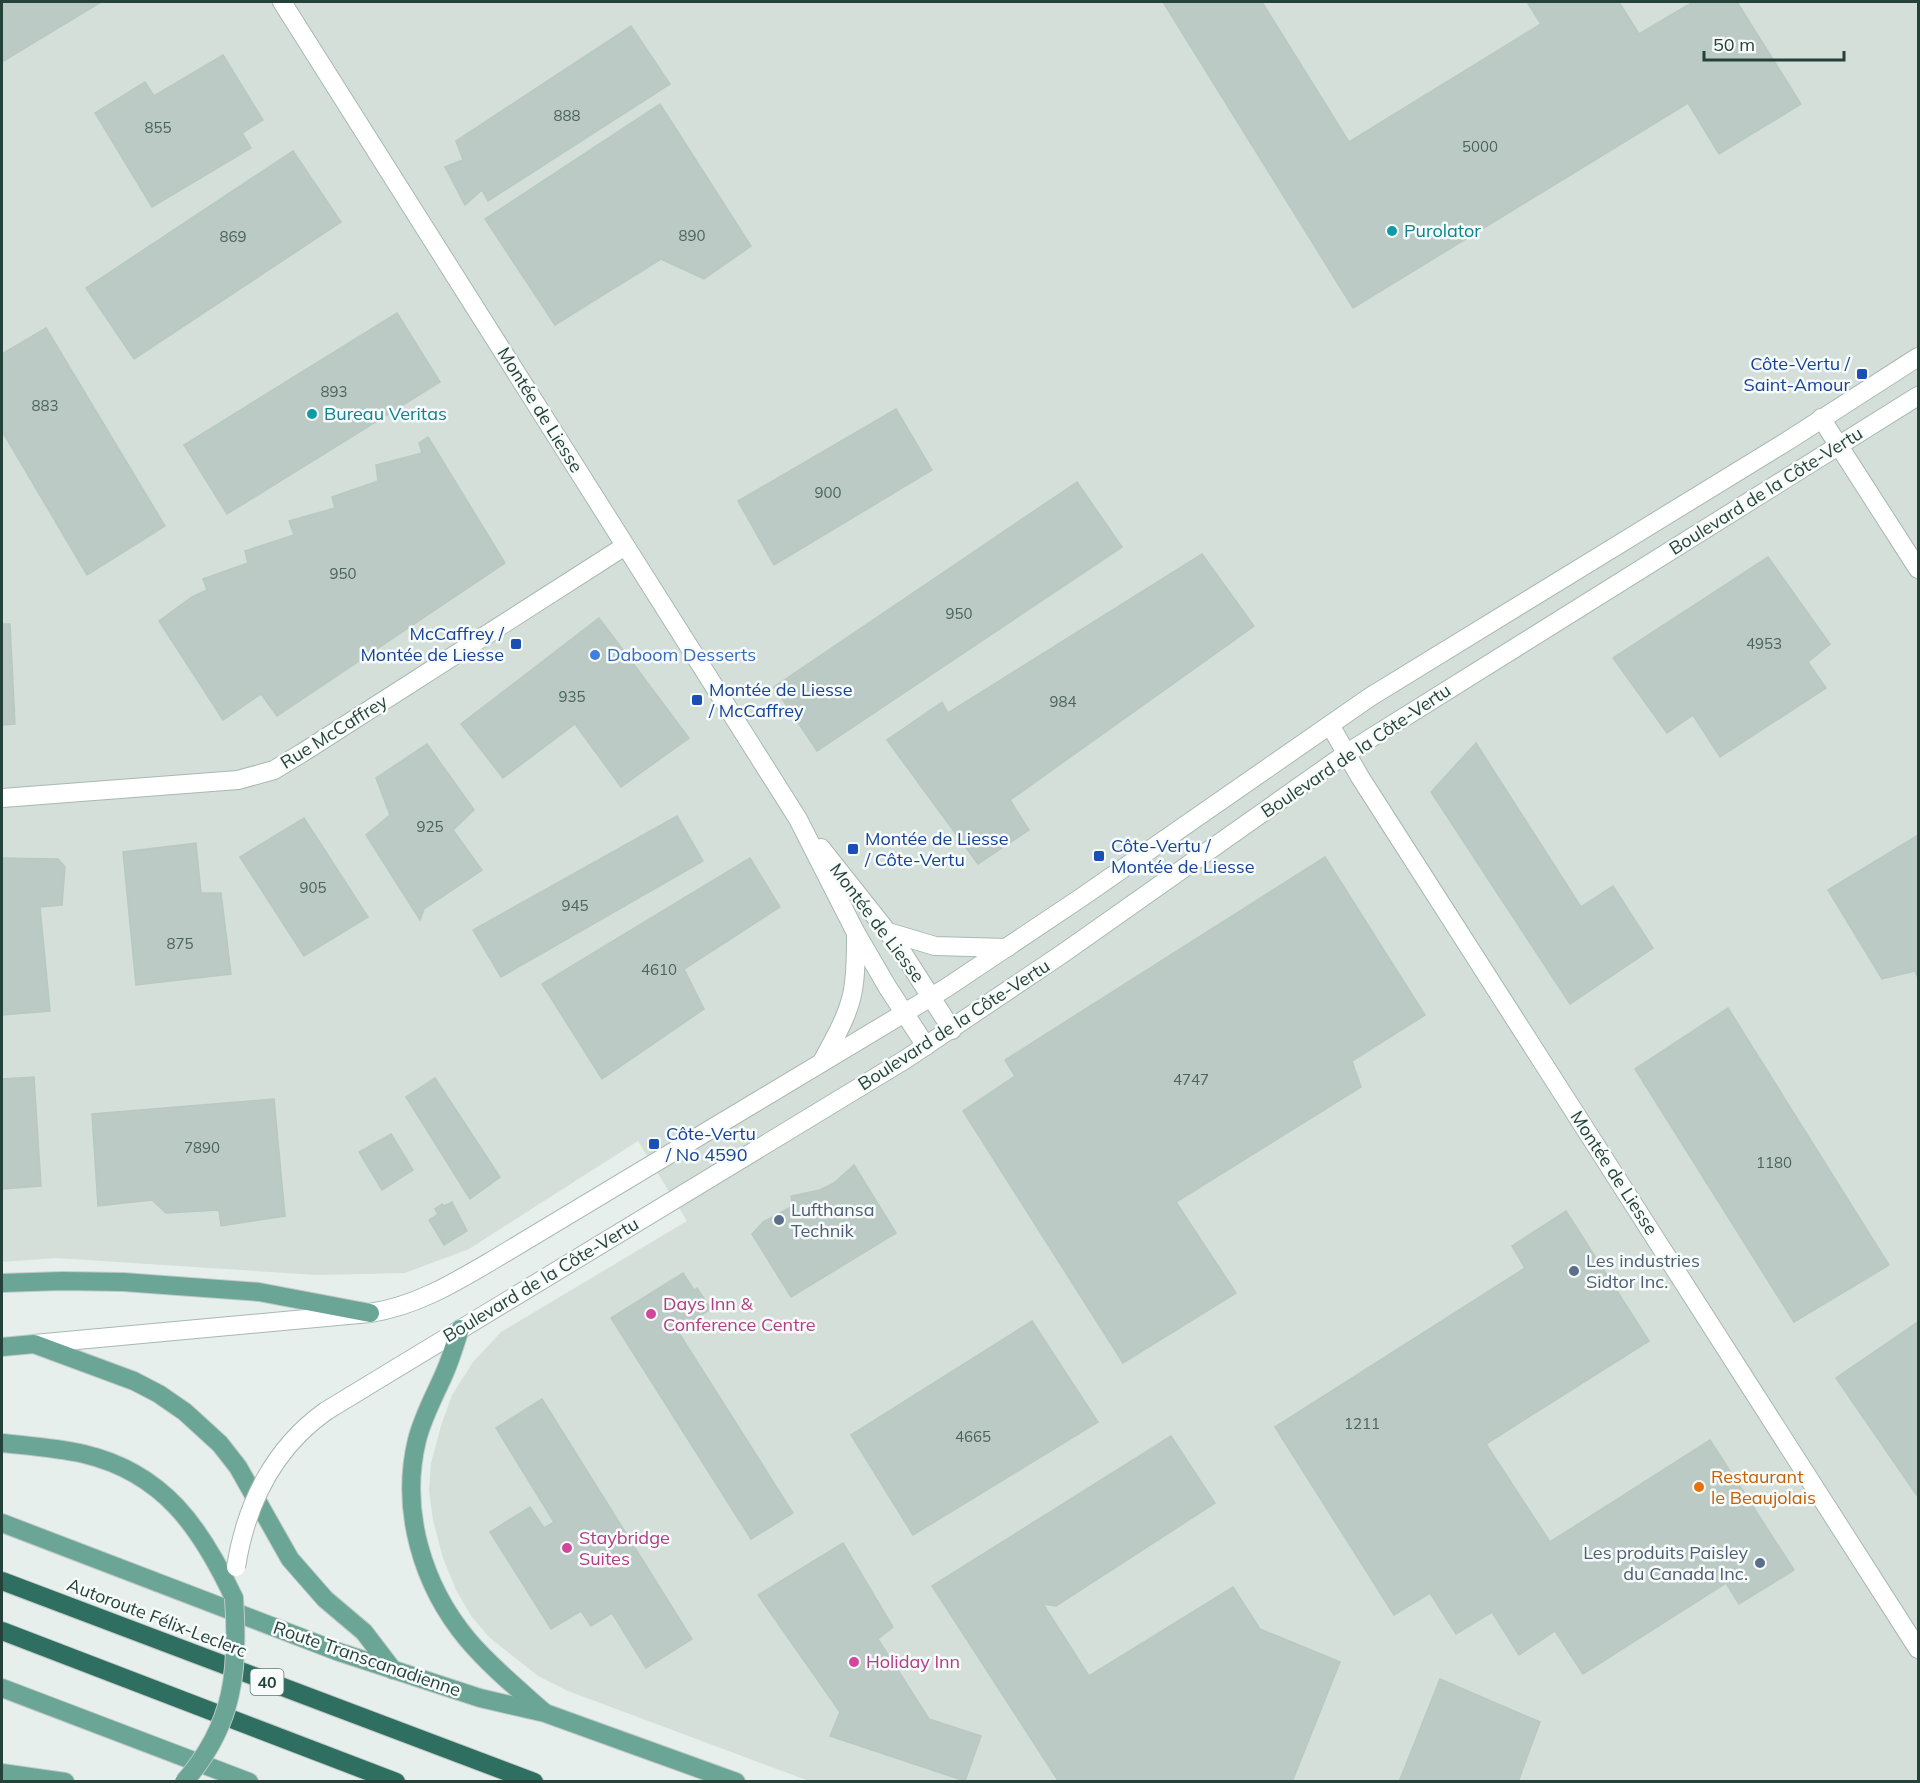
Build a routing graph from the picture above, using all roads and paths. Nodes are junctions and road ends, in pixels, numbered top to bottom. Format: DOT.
graph roads {
  1 [pos="282,2"];
  2 [pos="1918,357"];
  3 [pos="1918,396"];
  4 [pos="1821,418"];
  5 [pos="1839,445"];
  6 [pos="625,546"];
  7 [pos="1918,569"];
  8 [pos="1330,725"];
  9 [pos="1347,753"];
  10 [pos="2,798"];
  11 [pos="798,819"];
  12 [pos="888,932"];
  13 [pos="856,933"];
  14 [pos="1007,948"];
  15 [pos="932,997"];
  16 [pos="904,1013"];
  17 [pos="952,1030"];
  18 [pos="926,1046"];
  19 [pos="822,1062"];
  20 [pos="2,1282"];
  21 [pos="370,1313"];
  22 [pos="460,1329"];
  23 [pos="34,1344"];
  24 [pos="2,1347"];
  25 [pos="2,1443"];
  26 [pos="2,1523"];
  27 [pos="2,1581"];
  28 [pos="234,1598"];
  29 [pos="2,1631"];
  30 [pos="1918,1649"];
  31 [pos="393,1670"];
  32 [pos="2,1688"];
  33 [pos="545,1713"];
  34 [pos="2,1773"];
  35 [pos="65,1782"];
  36 [pos="184,1782"];
  37 [pos="249,1782"];
  38 [pos="396,1782"];
  39 [pos="534,1782"];
  40 [pos="736,1782"];
  1 -- 6 [label="street, Montée de Liesse"];
  2 -- 4 [label="street, Boulevard de la Côte-Vertu"];
  3 -- 5 [label="street, Boulevard de la Côte-Vertu"];
  4 -- 5 [label="street"];
  4 -- 8 [label="street, Boulevard de la Côte-Vertu"];
  5 -- 7 [label="street"];
  5 -- 9 [label="street, Boulevard de la Côte-Vertu"];
  6 -- 10 [label="street, Rue McCaffrey"];
  6 -- 11 [label="street, Montée de Liesse"];
  8 -- 9 [label="street, Montée de Liesse"];
  8 -- 14 [label="street, Boulevard de la Côte-Vertu"];
  9 -- 17 [label="street, Boulevard de la Côte-Vertu"];
  9 -- 30 [label="street, Montée de Liesse"];
  11 -- 12 [label="street, Montée de Liesse"];
  11 -- 13 [label="street, Montée de Liesse"];
  12 -- 14 [label="street"];
  12 -- 15 [label="street, Montée de Liesse"];
  13 -- 16 [label="street, Montée de Liesse"];
  13 -- 19 [label="street"];
  14 -- 15 [label="street, Boulevard de la Côte-Vertu"];
  15 -- 16 [label="street, Boulevard de la Côte-Vertu"];
  15 -- 17 [label="street, Montée de Liesse"];
  16 -- 18 [label="street, Montée de Liesse"];
  16 -- 19 [label="street, Boulevard de la Côte-Vertu"];
  17 -- 18 [label="street, Boulevard de la Côte-Vertu"];
  18 -- 22 [label="street, Boulevard de la Côte-Vertu"];
  19 -- 21 [label="street, Boulevard de la Côte-Vertu"];
  20 -- 21 [label="main road"];
  21 -- 23 [label="street, Boulevard de la Côte-Vertu"];
  22 -- 28 [label="street, Boulevard de la Côte-Vertu, bridge"];
  22 -- 33 [label="main road"];
  23 -- 24 [label="main road, Boulevard de la Côte-Vertu"];
  23 -- 31 [label="main road"];
  25 -- 28 [label="main road"];
  26 -- 31 [label="main road, Route Transcanadienne"];
  27 -- 39 [label="highway, Autoroute Félix-Leclerc / 40"];
  28 -- 36 [label="main road, Boulevard de la Côte-Vertu, bridge"];
  29 -- 38 [label="highway"];
  31 -- 33 [label="main road, Route Transcanadienne"];
  32 -- 37 [label="main road"];
  33 -- 40 [label="main road, Route Transcanadienne"];
  34 -- 35 [label="main road"];
}
